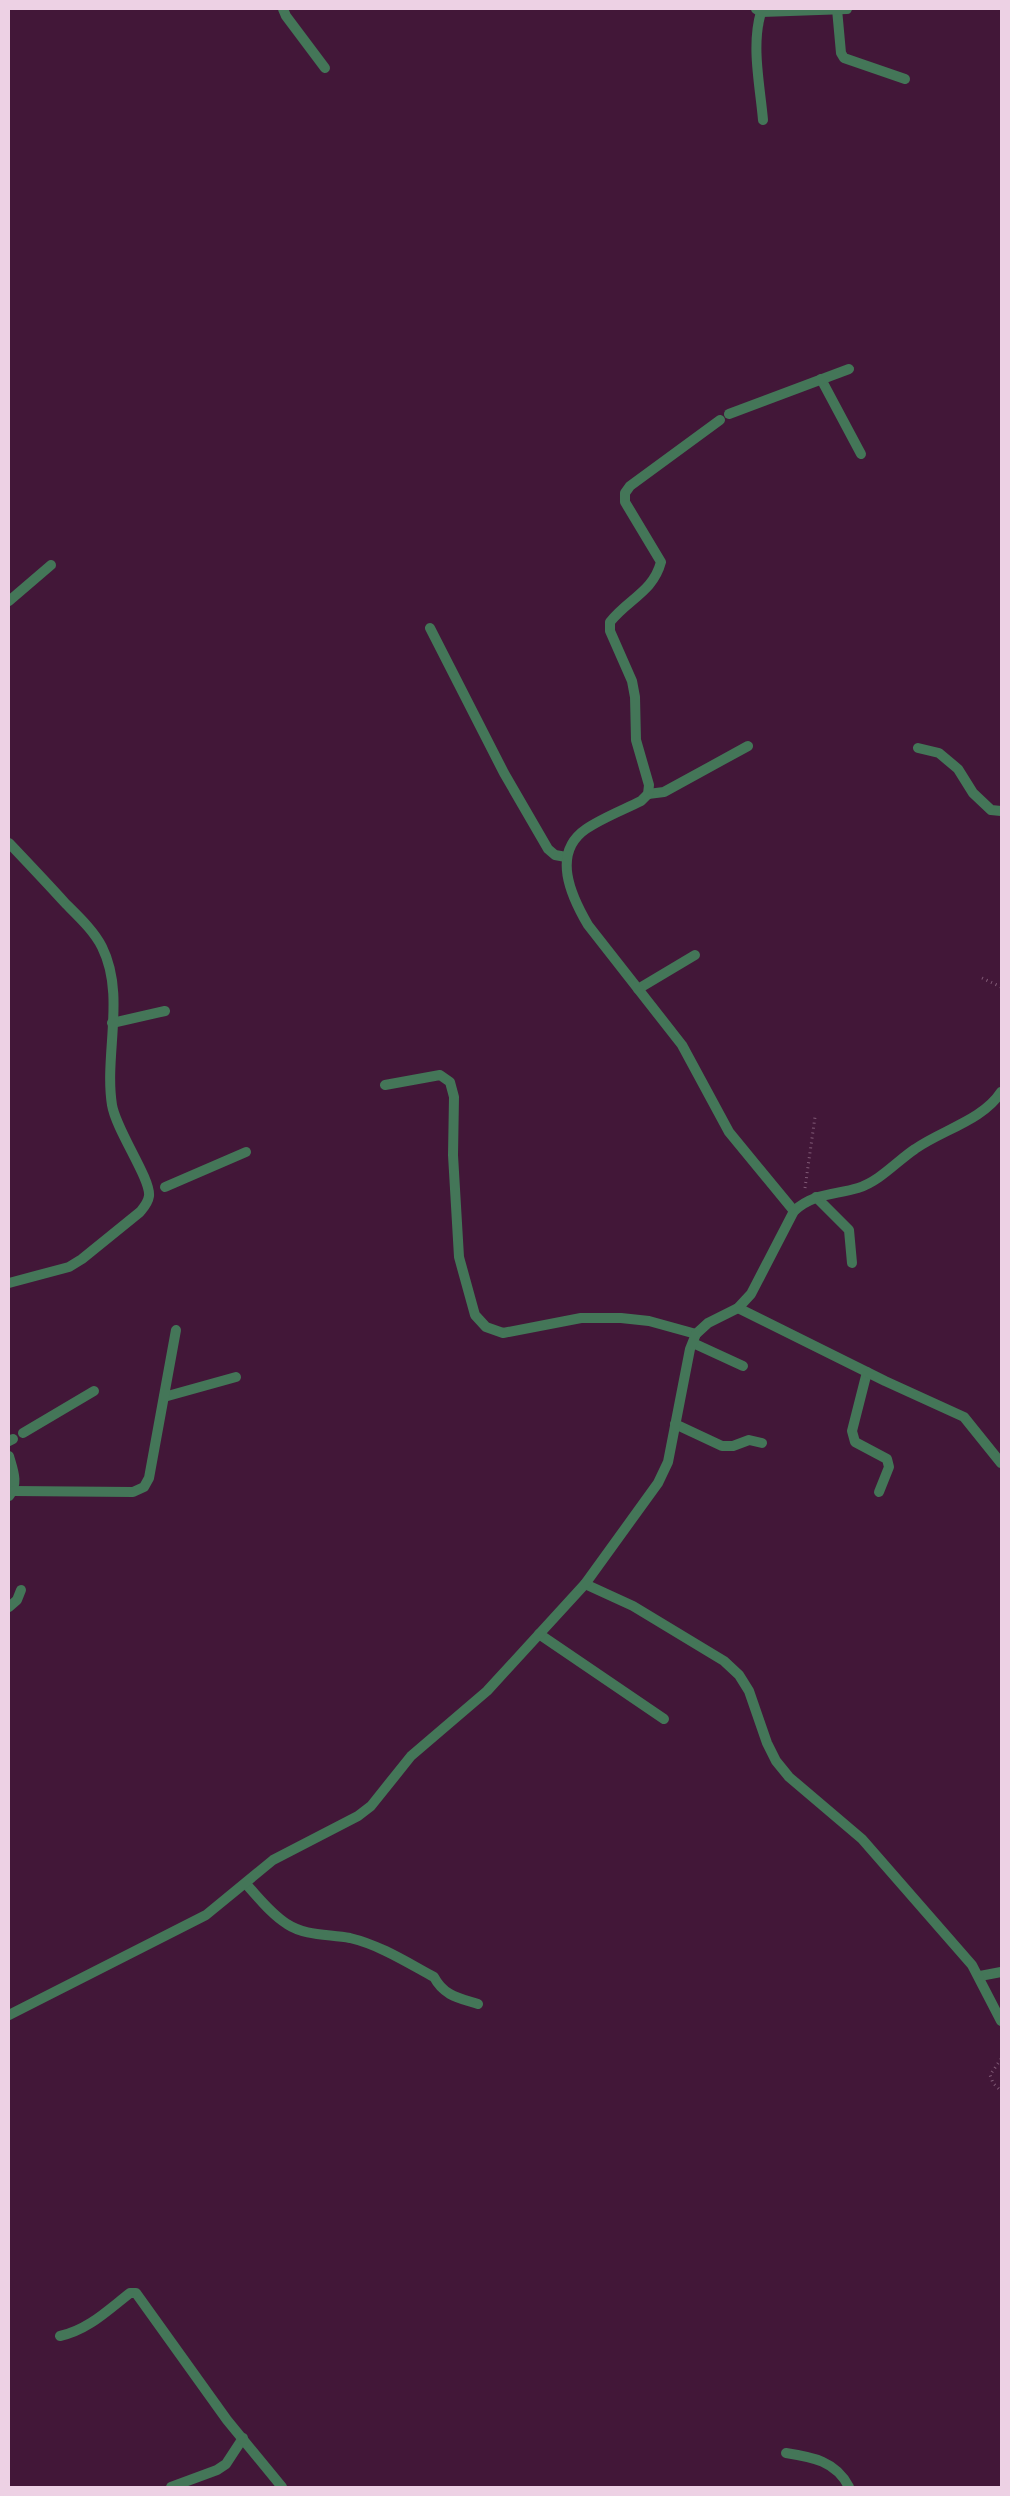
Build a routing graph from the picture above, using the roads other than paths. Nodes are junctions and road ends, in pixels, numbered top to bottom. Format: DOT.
graph roads {
  1 [pos="283,9"];
  2 [pos="838,9"];
  3 [pos="847,9"];
  4 [pos="758,10"];
  5 [pos="325,68"];
  6 [pos="905,79"];
  7 [pos="763,120"];
  8 [pos="849,369"];
  9 [pos="820,379"];
  10 [pos="730,414"];
  11 [pos="720,420"];
  12 [pos="861,454"];
  13 [pos="51,565"];
  14 [pos="9,601"];
  15 [pos="430,628"];
  16 [pos="748,746"];
  17 [pos="918,748"];
  18 [pos="648,794"];
  19 [pos="1001,811"];
  20 [pos="9,843"];
  21 [pos="566,857"];
  22 [pos="695,955"];
  23 [pos="638,989"];
  24 [pos="165,1012"];
  25 [pos="112,1023"];
  26 [pos="385,1085"];
  27 [pos="1001,1092"];
  28 [pos="246,1152"];
  29 [pos="157,1190"];
  30 [pos="816,1196"];
  31 [pos="794,1211"];
  32 [pos="852,1263"];
  33 [pos="9,1283"];
  34 [pos="738,1308"];
  35 [pos="176,1330"];
  36 [pos="694,1338"];
  37 [pos="743,1366"];
  38 [pos="867,1372"];
  39 [pos="236,1377"];
  40 [pos="94,1391"];
  41 [pos="164,1397"];
  42 [pos="675,1424"];
  43 [pos="23,1433"];
  44 [pos="762,1442"];
  45 [pos="9,1456"];
  46 [pos="1001,1462"];
  47 [pos="880,1492"];
  48 [pos="11,1494"];
  49 [pos="586,1584"];
  50 [pos="21,1590"];
  51 [pos="9,1607"];
  52 [pos="539,1634"];
  53 [pos="664,1718"];
  54 [pos="246,1884"];
  55 [pos="1001,1972"];
  56 [pos="980,1976"];
  57 [pos="478,2004"];
  58 [pos="9,2015"];
  59 [pos="1001,2021"];
  60 [pos="60,2336"];
  61 [pos="243,2438"];
  62 [pos="786,2454"];
  63 [pos="171,2487"];
  64 [pos="282,2487"];
  65 [pos="849,2487"];
  1 -- 5 [label="street"];
  2 -- 3 [label="street"];
  2 -- 4 [label="street"];
  2 -- 6 [label="street"];
  4 -- 7 [label="street"];
  8 -- 9 [label="street"];
  9 -- 10 [label="street"];
  9 -- 12 [label="street"];
  11 -- 18 [label="street"];
  13 -- 14 [label="street"];
  15 -- 21 [label="street"];
  16 -- 18 [label="street"];
  17 -- 19 [label="street"];
  18 -- 21 [label="street"];
  20 -- 25 [label="street"];
  21 -- 23 [label="street"];
  22 -- 23 [label="street"];
  23 -- 31 [label="street"];
  24 -- 25 [label="street"];
  25 -- 29 [label="street"];
  26 -- 36 [label="street"];
  27 -- 30 [label="street"];
  28 -- 29 [label="street"];
  29 -- 33 [label="street"];
  30 -- 31 [label="street"];
  30 -- 32 [label="street"];
  31 -- 34 [label="street"];
  34 -- 36 [label="street"];
  34 -- 38 [label="street"];
  35 -- 41 [label="street"];
  36 -- 37 [label="street"];
  36 -- 42 [label="street"];
  38 -- 46 [label="street"];
  38 -- 47 [label="street"];
  39 -- 41 [label="street"];
  40 -- 43 [label="street"];
  41 -- 48 [label="street"];
  42 -- 44 [label="street"];
  42 -- 49 [label="street"];
  45 -- 48 [label="street"];
  49 -- 52 [label="street"];
  49 -- 56 [label="street"];
  50 -- 51 [label="street"];
  52 -- 53 [label="street"];
  52 -- 54 [label="street"];
  54 -- 57 [label="street"];
  54 -- 58 [label="street"];
  55 -- 56 [label="street"];
  56 -- 59 [label="street"];
  60 -- 61 [label="street"];
  61 -- 63 [label="street"];
  61 -- 64 [label="street"];
  62 -- 65 [label="street"];
}
